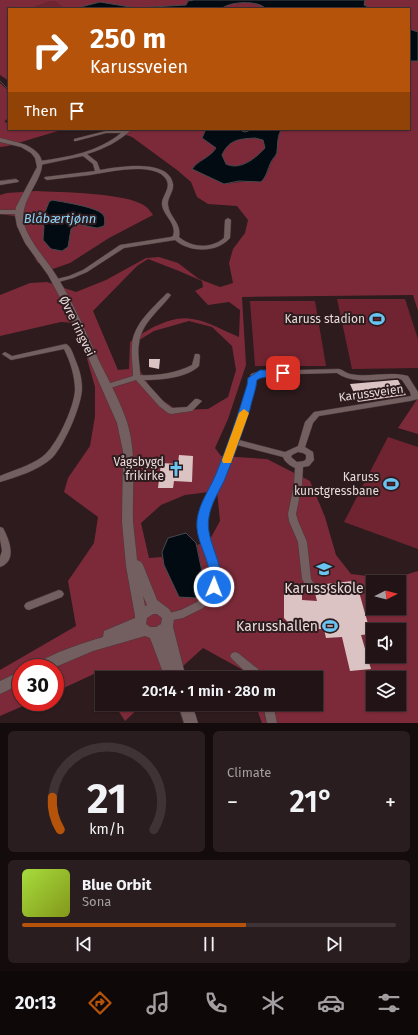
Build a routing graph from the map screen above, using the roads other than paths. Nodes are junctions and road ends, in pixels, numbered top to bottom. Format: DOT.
graph roads {
  1 [pos="128,130"];
  2 [pos="0,140"];
  3 [pos="76,140"];
  4 [pos="84,154"];
  5 [pos="40,163"];
  6 [pos="98,172"];
  7 [pos="47,178"];
  8 [pos="16,181"];
  9 [pos="0,183"];
  10 [pos="19,212"];
  11 [pos="1,213"];
  12 [pos="228,220"];
  13 [pos="176,237"];
  14 [pos="55,281"];
  15 [pos="168,295"];
  16 [pos="5,354"];
  17 [pos="198,356"];
  18 [pos="137,377"];
  19 [pos="107,387"];
  20 [pos="198,401"];
  21 [pos="234,442"];
  22 [pos="301,449"];
  23 [pos="287,455"];
  24 [pos="299,465"];
  25 [pos="0,479"];
  26 [pos="0,530"];
  27 [pos="131,547"];
  28 [pos="0,563"];
  29 [pos="312,588"];
  30 [pos="58,594"];
  31 [pos="29,606"];
  32 [pos="159,609"];
  33 [pos="168,622"];
  34 [pos="145,625"];
  35 [pos="236,656"];
  36 [pos="60,659"];
  37 [pos="168,671"];
  38 [pos="178,671"];
  39 [pos="253,671"];
  40 [pos="12,682"];
  41 [pos="0,688"];
  42 [pos="186,711"];
  43 [pos="269,711"];
  44 [pos="191,723"];
  45 [pos="272,723"];
  1 -- 3 [label="street"];
  1 -- 4 [label="street"];
  2 -- 5 [label="street"];
  4 -- 5 [label="street"];
  4 -- 6 [label="street"];
  5 -- 10 [label="street"];
  6 -- 7 [label="street"];
  6 -- 13 [label="street"];
  8 -- 9 [label="street"];
  10 -- 11 [label="street"];
  10 -- 14 [label="street, Øvre ringvei"];
  12 -- 13 [label="street"];
  13 -- 14 [label="street"];
  14 -- 19 [label="street, Øvre ringvei"];
  15 -- 18 [label="street"];
  16 -- 25 [label="street"];
  17 -- 18 [label="street"];
  18 -- 19 [label="street"];
  18 -- 20 [label="street"];
  19 -- 27 [label="street, Øvre ringvei"];
  21 -- 22 [label="street, Karussveien"];
  21 -- 23 [label="street"];
  21 -- 33 [label="street, Karussveien"];
  22 -- 23 [label="street"];
  22 -- 24 [label="street"];
  23 -- 24 [label="street"];
  24 -- 29 [label="street"];
  26 -- 28 [label="street"];
  27 -- 32 [label="street, Øvre ringvei"];
  27 -- 34 [label="street, Øvre ringvei"];
  30 -- 31 [label="street"];
  32 -- 33 [label="street"];
  32 -- 34 [label="street"];
  33 -- 34 [label="street"];
  33 -- 38 [label="street"];
  34 -- 36 [label="street"];
  34 -- 37 [label="street, Øvre ringvei"];
  35 -- 39 [label="street"];
  40 -- 41 [label="street"];
  42 -- 44 [label="street"];
  43 -- 45 [label="street"];
}
